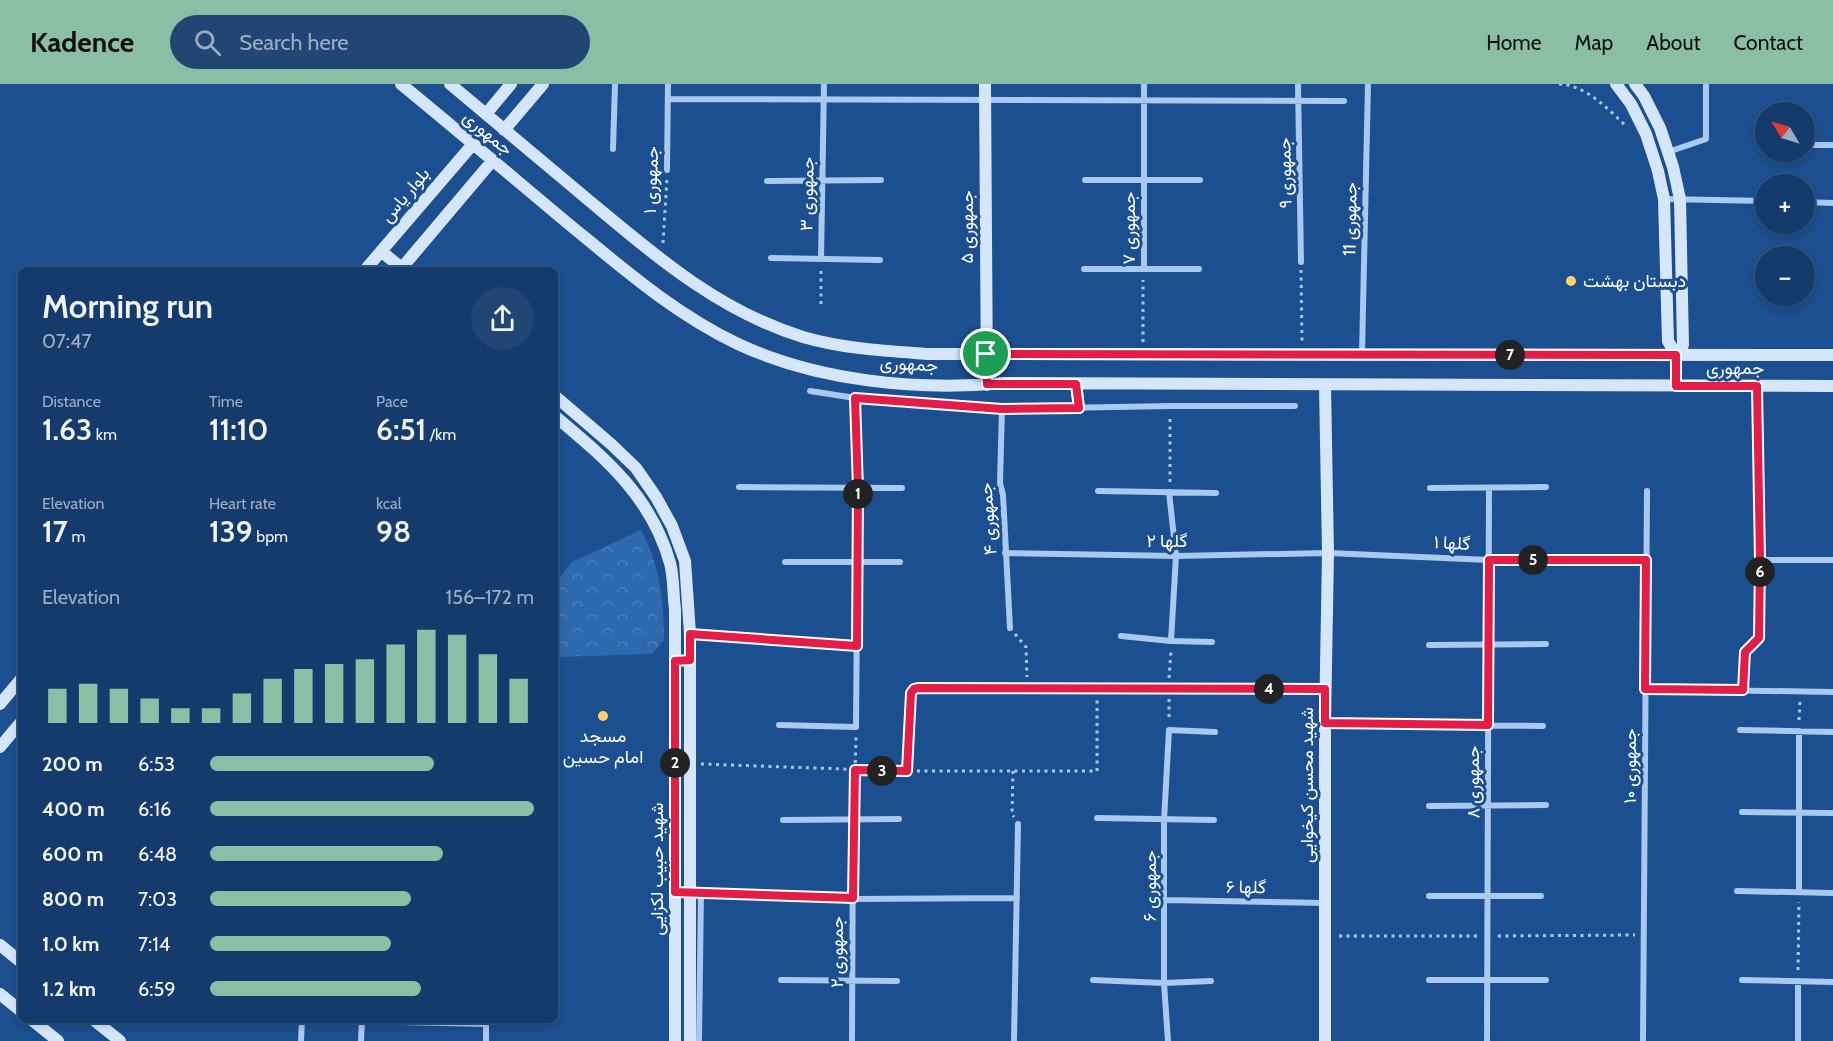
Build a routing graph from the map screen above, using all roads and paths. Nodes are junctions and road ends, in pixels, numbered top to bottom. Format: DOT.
graph roads {
  1 [pos="401,84"];
  2 [pos="450,84"];
  3 [pos="511,84"];
  4 [pos="543,84"];
  5 [pos="615,84"];
  6 [pos="668,84"];
  7 [pos="824,84"];
  8 [pos="985,84"];
  9 [pos="1144,84"];
  10 [pos="1298,84"];
  11 [pos="1368,84"];
  12 [pos="1559,84"];
  13 [pos="1616,84"];
  14 [pos="1635,84"];
  15 [pos="1706,84"];
  16 [pos="668,99"];
  17 [pos="824,100"];
  18 [pos="985,100"];
  19 [pos="1144,101"];
  20 [pos="1299,101"];
  21 [pos="1344,101"];
  22 [pos="486,114"];
  23 [pos="504,129"];
  24 [pos="1646,134"];
  25 [pos="473,144"];
  26 [pos="1815,145"];
  27 [pos="1833,145"];
  28 [pos="613,149"];
  29 [pos="1668,152"];
  30 [pos="493,160"];
  31 [pos="667,170"];
  32 [pos="880,180"];
  33 [pos="1085,180"];
  34 [pos="1144,180"];
  35 [pos="1200,180"];
  36 [pos="767,181"];
  37 [pos="822,181"];
  38 [pos="1664,199"];
  39 [pos="1680,199"];
  40 [pos="1755,201"];
  41 [pos="1815,202"];
  42 [pos="1833,203"];
  43 [pos="381,251"];
  44 [pos="771,258"];
  45 [pos="821,259"];
  46 [pos="879,260"];
  47 [pos="662,262"];
  48 [pos="1301,262"];
  49 [pos="373,267"];
  50 [pos="400,267"];
  51 [pos="404,267"];
  52 [pos="1084,269"];
  53 [pos="1144,269"];
  54 [pos="1199,269"];
  55 [pos="821,304"];
  56 [pos="986,354"];
  57 [pos="1143,354"];
  58 [pos="1302,355"];
  59 [pos="1362,355"];
  60 [pos="1676,355"];
  61 [pos="1833,355"];
  62 [pos="987,384"];
  63 [pos="1076,384"];
  64 [pos="1325,385"];
  65 [pos="1676,386"];
  66 [pos="1757,386"];
  67 [pos="1833,386"];
  68 [pos="810,392"];
  69 [pos="855,398"];
  70 [pos="558,399"];
  71 [pos="1171,406"];
  72 [pos="1295,406"];
  73 [pos="1079,408"];
  74 [pos="1002,409"];
  75 [pos="558,419"];
  76 [pos="739,487"];
  77 [pos="1546,487"];
  78 [pos="902,488"];
  79 [pos="1430,488"];
  80 [pos="1489,488"];
  81 [pos="858,489"];
  82 [pos="1098,491"];
  83 [pos="1647,491"];
  84 [pos="1169,492"];
  85 [pos="1216,493"];
  86 [pos="1005,553"];
  87 [pos="1328,553"];
  88 [pos="1176,556"];
  89 [pos="1489,560"];
  90 [pos="1646,560"];
  91 [pos="1760,560"];
  92 [pos="1833,560"];
  93 [pos="785,562"];
  94 [pos="900,562"];
  95 [pos="857,563"];
  96 [pos="1010,628"];
  97 [pos="690,634"];
  98 [pos="1121,636"];
  99 [pos="1759,638"];
  100 [pos="1171,641"];
  101 [pos="1212,642"];
  102 [pos="1488,644"];
  103 [pos="1546,644"];
  104 [pos="1429,645"];
  105 [pos="857,646"];
  106 [pos="690,660"];
  107 [pos="675,661"];
  108 [pos="18,683"];
  109 [pos="1028,688"];
  110 [pos="1097,688"];
  111 [pos="1325,689"];
  112 [pos="1645,689"];
  113 [pos="1743,690"];
  114 [pos="1800,691"];
  115 [pos="1833,692"];
  116 [pos="0,704"];
  117 [pos="1325,723"];
  118 [pos="779,725"];
  119 [pos="1488,725"];
  120 [pos="18,726"];
  121 [pos="1543,726"];
  122 [pos="856,727"];
  123 [pos="1740,730"];
  124 [pos="1799,731"];
  125 [pos="1215,732"];
  126 [pos="1833,732"];
  127 [pos="0,747"];
  128 [pos="690,763"];
  129 [pos="855,770"];
  130 [pos="907,771"];
  131 [pos="1013,771"];
  132 [pos="1546,805"];
  133 [pos="1429,806"];
  134 [pos="1488,806"];
  135 [pos="1742,812"];
  136 [pos="1799,813"];
  137 [pos="1833,813"];
  138 [pos="1097,818"];
  139 [pos="853,819"];
  140 [pos="899,819"];
  141 [pos="783,820"];
  142 [pos="1164,820"];
  143 [pos="1214,820"];
  144 [pos="1018,824"];
  145 [pos="1737,891"];
  146 [pos="675,892"];
  147 [pos="696,892"];
  148 [pos="1798,892"];
  149 [pos="1833,893"];
  150 [pos="1429,896"];
  151 [pos="1488,896"];
  152 [pos="1541,896"];
  153 [pos="853,898"];
  154 [pos="1017,898"];
  155 [pos="1166,900"];
  156 [pos="1325,903"];
  157 [pos="0,945"];
  158 [pos="18,960"];
  159 [pos="781,980"];
  160 [pos="852,980"];
  161 [pos="1094,980"];
  162 [pos="1429,980"];
  163 [pos="1487,980"];
  164 [pos="1546,980"];
  165 [pos="1742,980"];
  166 [pos="897,981"];
  167 [pos="1211,981"];
  168 [pos="1798,981"];
  169 [pos="1833,982"];
  170 [pos="1164,983"];
  171 [pos="0,994"];
  172 [pos="18,1009"];
  173 [pos="36,1023"];
  174 [pos="98,1023"];
  175 [pos="302,1023"];
  176 [pos="362,1023"];
  177 [pos="486,1023"];
  178 [pos="58,1041"];
  179 [pos="120,1041"];
  180 [pos="301,1041"];
  181 [pos="361,1041"];
  182 [pos="486,1041"];
  183 [pos="675,1041"];
  184 [pos="690,1041"];
  185 [pos="699,1041"];
  186 [pos="852,1041"];
  187 [pos="1014,1041"];
  188 [pos="1168,1041"];
  189 [pos="1325,1041"];
  190 [pos="1487,1041"];
  191 [pos="1643,1041"];
  192 [pos="1798,1041"];
  1 -- 25 [label="main road, جمهوری"];
  2 -- 22 [label="main road, جمهوری"];
  3 -- 22 [label="main road"];
  4 -- 23 [label="main road"];
  5 -- 28 [label="street"];
  6 -- 16 [label="street, جمهوری ۱"];
  7 -- 17 [label="street, جمهوری ۳"];
  8 -- 18 [label="main road, جمهوری ۵"];
  9 -- 19 [label="street, جمهوری ۷"];
  10 -- 20 [label="street, جمهوری ۹"];
  11 -- 59 [label="street, جمهوری 11"];
  12 -- 24 [label="path"];
  13 -- 24 [label="main road"];
  14 -- 29 [label="main road"];
  15 -- 29 [label="street"];
  16 -- 17 [label="street"];
  16 -- 31 [label="street, جمهوری ۱"];
  17 -- 18 [label="street"];
  17 -- 37 [label="street, جمهوری ۳"];
  18 -- 19 [label="street"];
  18 -- 56 [label="main road, جمهوری ۵"];
  19 -- 20 [label="street"];
  19 -- 34 [label="street, جمهوری ۷"];
  20 -- 21 [label="street"];
  20 -- 48 [label="street, جمهوری ۹"];
  22 -- 23 [label="main road, جمهوری"];
  23 -- 47 [label="main road, جمهوری"];
  24 -- 38 [label="main road"];
  25 -- 30 [label="main road, جمهوری"];
  25 -- 43 [label="main road, بلوار یاس"];
  26 -- 27 [label="street"];
  29 -- 39 [label="main road"];
  30 -- 51 [label="main road"];
  30 -- 62 [label="main road, جمهوری"];
  31 -- 47 [label="path, جمهوری ۱"];
  32 -- 37 [label="street"];
  33 -- 34 [label="street"];
  34 -- 35 [label="street"];
  34 -- 53 [label="street, جمهوری ۷"];
  36 -- 37 [label="street"];
  37 -- 45 [label="street, جمهوری ۳"];
  38 -- 39 [label="street"];
  38 -- 60 [label="main road"];
  39 -- 40 [label="street"];
  39 -- 60 [label="main road"];
  41 -- 42 [label="street"];
  43 -- 49 [label="main road, بلوار یاس"];
  43 -- 50 [label="main road"];
  44 -- 45 [label="street"];
  45 -- 46 [label="street"];
  45 -- 55 [label="path"];
  47 -- 56 [label="main road, جمهوری"];
  48 -- 58 [label="path"];
  52 -- 53 [label="street"];
  53 -- 54 [label="street"];
  53 -- 57 [label="path, جمهوری ۷"];
  56 -- 57 [label="main road, جمهوری"];
  56 -- 62 [label="main road, جمهوری ۵"];
  57 -- 58 [label="main road, جمهوری"];
  58 -- 59 [label="main road, جمهوری"];
  59 -- 60 [label="main road, جمهوری"];
  60 -- 61 [label="main road, جمهوری"];
  60 -- 65 [label="main road"];
  62 -- 63 [label="main road, جمهوری"];
  63 -- 64 [label="main road, جمهوری"];
  63 -- 73 [label="main road"];
  64 -- 65 [label="main road, جمهوری"];
  64 -- 87 [label="main road, شهید محسن کیخوایی"];
  65 -- 66 [label="main road, جمهوری"];
  66 -- 67 [label="main road, جمهوری"];
  66 -- 91 [label="street"];
  68 -- 69 [label="street"];
  69 -- 74 [label="street"];
  69 -- 81 [label="street"];
  70 -- 97 [label="main road, شهید حبیب لکزایی"];
  71 -- 72 [label="street"];
  71 -- 73 [label="street"];
  71 -- 84 [label="path"];
  73 -- 74 [label="street"];
  74 -- 86 [label="street, جمهوری ۴"];
  75 -- 107 [label="main road, شهید حبیب لکزایی"];
  76 -- 81 [label="street"];
  77 -- 80 [label="street"];
  78 -- 81 [label="street"];
  79 -- 80 [label="street"];
  80 -- 89 [label="street, جمهوری ۸"];
  81 -- 95 [label="street"];
  82 -- 84 [label="street"];
  83 -- 90 [label="street, جمهوری ۱۰"];
  84 -- 85 [label="street"];
  84 -- 88 [label="street"];
  86 -- 88 [label="street, گلها ۲"];
  86 -- 96 [label="street, جمهوری ۴"];
  87 -- 88 [label="street, گلها ۲"];
  87 -- 89 [label="street, گلها ۱"];
  87 -- 111 [label="main road, شهید محسن کیخوایی"];
  88 -- 100 [label="street"];
  89 -- 90 [label="street, گلها ۱"];
  89 -- 102 [label="street, جمهوری ۸"];
  90 -- 112 [label="street, جمهوری ۱۰"];
  91 -- 92 [label="street"];
  91 -- 99 [label="street"];
  93 -- 95 [label="street"];
  94 -- 95 [label="street"];
  95 -- 105 [label="street"];
  96 -- 109 [label="path"];
  97 -- 105 [label="street"];
  97 -- 106 [label="main road, شهید حبیب لکزایی"];
  98 -- 100 [label="street"];
  99 -- 113 [label="path"];
  100 -- 101 [label="street"];
  102 -- 103 [label="street"];
  102 -- 104 [label="street"];
  102 -- 119 [label="street, جمهوری ۸"];
  105 -- 122 [label="street"];
  106 -- 107 [label="main road"];
  106 -- 128 [label="main road, شهید حبیب لکزایی"];
  107 -- 146 [label="main road, شهید حبیب لکزایی"];
  108 -- 116 [label="main road"];
  109 -- 110 [label="street"];
  109 -- 130 [label="street"];
  110 -- 111 [label="street"];
  110 -- 131 [label="path"];
  111 -- 117 [label="main road, شهید محسن کیخوایی"];
  112 -- 113 [label="street"];
  112 -- 191 [label="street, جمهوری ۱۰"];
  113 -- 114 [label="street"];
  114 -- 115 [label="street"];
  114 -- 124 [label="path"];
  117 -- 119 [label="street"];
  117 -- 156 [label="main road, شهید محسن کیخوایی"];
  118 -- 122 [label="street"];
  119 -- 121 [label="street"];
  119 -- 134 [label="street, جمهوری ۸"];
  120 -- 127 [label="main road"];
  122 -- 129 [label="path"];
  123 -- 124 [label="street"];
  124 -- 126 [label="street"];
  124 -- 136 [label="street"];
  125 -- 142 [label="street, جمهوری ۶"];
  128 -- 129 [label="path"];
  128 -- 147 [label="main road, شهید حبیب لکزایی"];
  129 -- 130 [label="path"];
  129 -- 139 [label="path"];
  130 -- 131 [label="path"];
  131 -- 144 [label="path"];
  132 -- 134 [label="street"];
  133 -- 134 [label="street"];
  134 -- 151 [label="street, جمهوری ۸"];
  135 -- 136 [label="street"];
  136 -- 137 [label="street"];
  136 -- 148 [label="street"];
  138 -- 142 [label="street"];
  139 -- 140 [label="street"];
  139 -- 141 [label="street"];
  139 -- 153 [label="street, جمهوری ۲"];
  142 -- 143 [label="street"];
  142 -- 155 [label="street, جمهوری ۶"];
  144 -- 154 [label="street"];
  145 -- 148 [label="street"];
  146 -- 147 [label="street"];
  146 -- 183 [label="main road, شهید حبیب لکزایی"];
  147 -- 153 [label="street"];
  147 -- 184 [label="main road, شهید حبیب لکزایی"];
  147 -- 185 [label="street"];
  148 -- 149 [label="street"];
  148 -- 168 [label="path"];
  150 -- 151 [label="street"];
  151 -- 152 [label="street"];
  151 -- 163 [label="street, جمهوری ۸"];
  153 -- 154 [label="street"];
  153 -- 160 [label="street, جمهوری ۲"];
  154 -- 187 [label="street"];
  155 -- 156 [label="street, گلها ۶"];
  155 -- 170 [label="street, جمهوری ۶"];
  156 -- 189 [label="main road, شهید محسن کیخوایی"];
  157 -- 158 [label="main road"];
  159 -- 160 [label="street"];
  160 -- 166 [label="street"];
  160 -- 186 [label="street, جمهوری ۲"];
  161 -- 170 [label="street"];
  162 -- 163 [label="street"];
  163 -- 164 [label="street"];
  163 -- 190 [label="street, جمهوری ۸"];
  165 -- 168 [label="street"];
  167 -- 170 [label="street"];
  168 -- 169 [label="street"];
  168 -- 192 [label="street"];
  170 -- 188 [label="street, جمهوری ۶"];
  171 -- 172 [label="main road"];
  173 -- 178 [label="main road"];
  174 -- 179 [label="main road"];
  175 -- 180 [label="street"];
  176 -- 181 [label="street"];
  177 -- 182 [label="street"];
}
